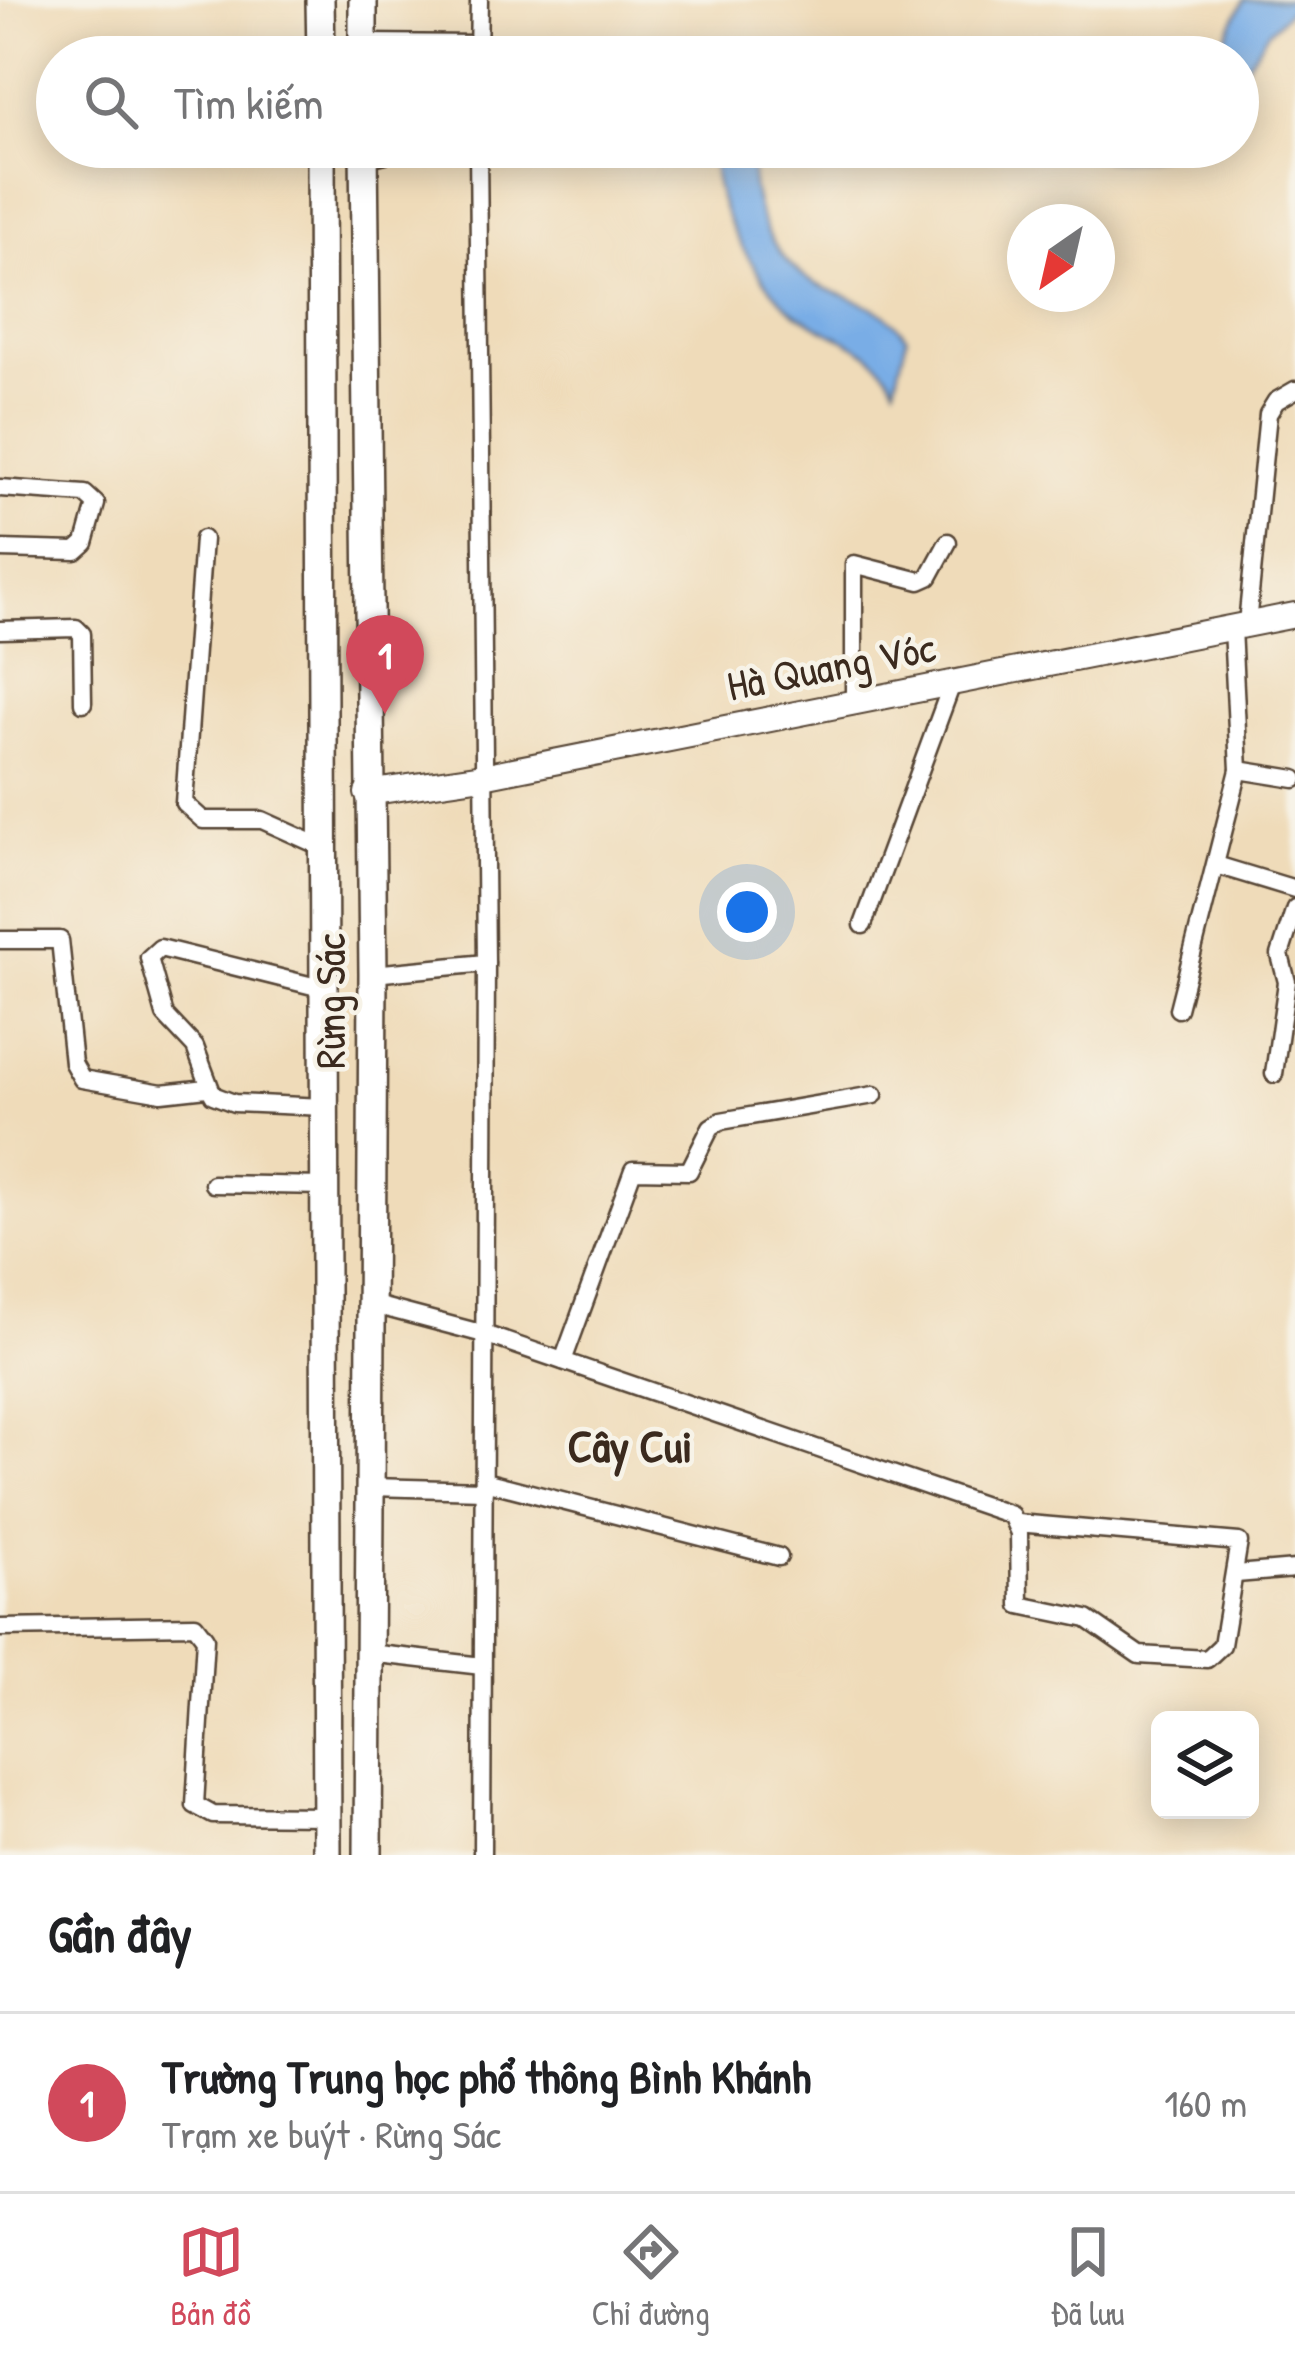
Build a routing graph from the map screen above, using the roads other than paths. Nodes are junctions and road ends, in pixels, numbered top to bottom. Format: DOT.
graph roads {
  1 [pos="320,0"];
  2 [pos="362,0"];
  3 [pos="478,0"];
  4 [pos="321,36"];
  5 [pos="370,36"];
  6 [pos="474,36"];
  7 [pos="321,168"];
  8 [pos="364,168"];
  9 [pos="478,168"];
  10 [pos="1295,390"];
  11 [pos="0,488"];
  12 [pos="203,538"];
  13 [pos="948,542"];
  14 [pos="0,550"];
  15 [pos="1295,615"];
  16 [pos="1240,626"];
  17 [pos="0,630"];
  18 [pos="953,681"];
  19 [pos="854,700"];
  20 [pos="83,703"];
  21 [pos="1239,770"];
  22 [pos="483,776"];
  23 [pos="1295,779"];
  24 [pos="374,792"];
  25 [pos="323,796"];
  26 [pos="324,848"];
  27 [pos="1216,866"];
  28 [pos="1295,889"];
  29 [pos="1295,908"];
  30 [pos="863,925"];
  31 [pos="0,940"];
  32 [pos="486,963"];
  33 [pos="383,974"];
  34 [pos="325,988"];
  35 [pos="1178,1009"];
  36 [pos="1274,1074"];
  37 [pos="207,1088"];
  38 [pos="874,1095"];
  39 [pos="326,1107"];
  40 [pos="212,1184"];
  41 [pos="326,1186"];
  42 [pos="381,1307"];
  43 [pos="484,1334"];
  44 [pos="563,1361"];
  45 [pos="484,1485"];
  46 [pos="380,1487"];
  47 [pos="1017,1523"];
  48 [pos="779,1557"];
  49 [pos="1295,1569"];
  50 [pos="1236,1574"];
  51 [pos="0,1628"];
  52 [pos="378,1653"];
  53 [pos="473,1665"];
  54 [pos="327,1816"];
  55 [pos="327,1855"];
  56 [pos="368,1855"];
  57 [pos="482,1855"];
  1 -- 4 [label="main road"];
  2 -- 5 [label="main road"];
  3 -- 6 [label="street"];
  7 -- 25 [label="main road, Rừng Sác"];
  8 -- 24 [label="main road, Rừng Sác"];
  9 -- 22 [label="street"];
  10 -- 16 [label="street"];
  11 -- 14 [label="street"];
  12 -- 26 [label="street"];
  13 -- 19 [label="street"];
  15 -- 16 [label="street, Hà Quang Vóc"];
  16 -- 18 [label="street, Hà Quang Vóc"];
  16 -- 21 [label="street"];
  17 -- 20 [label="street"];
  18 -- 19 [label="street, Hà Quang Vóc"];
  18 -- 30 [label="street"];
  19 -- 22 [label="street, Hà Quang Vóc"];
  21 -- 23 [label="street"];
  21 -- 27 [label="street"];
  22 -- 24 [label="street, Hà Quang Vóc"];
  22 -- 32 [label="street"];
  24 -- 25 [label="main road"];
  24 -- 33 [label="main road, Rừng Sác"];
  25 -- 26 [label="main road, Rừng Sác"];
  26 -- 34 [label="main road, Rừng Sác"];
  27 -- 28 [label="street"];
  27 -- 35 [label="street"];
  29 -- 36 [label="street"];
  31 -- 37 [label="street"];
  32 -- 33 [label="street"];
  32 -- 43 [label="street"];
  33 -- 42 [label="main road, Rừng Sác"];
  34 -- 37 [label="street"];
  34 -- 39 [label="main road, Rừng Sác"];
  37 -- 39 [label="street"];
  38 -- 44 [label="street"];
  39 -- 41 [label="main road, Rừng Sác"];
  40 -- 41 [label="street"];
  41 -- 54 [label="main road, Rừng Sác"];
  42 -- 43 [label="street"];
  42 -- 46 [label="main road, Rừng Sác"];
  43 -- 44 [label="street"];
  43 -- 45 [label="street"];
  44 -- 47 [label="street"];
  45 -- 46 [label="street"];
  45 -- 48 [label="street"];
  45 -- 53 [label="street"];
  46 -- 52 [label="main road, Rừng Sác"];
  47 -- 50 [label="street"];
  47 -- 50 [label="street"];
  49 -- 50 [label="street"];
  51 -- 54 [label="street"];
  52 -- 53 [label="street"];
  52 -- 56 [label="main road, Rừng Sác"];
  53 -- 57 [label="street"];
  54 -- 55 [label="main road, Rừng Sác"];
}
